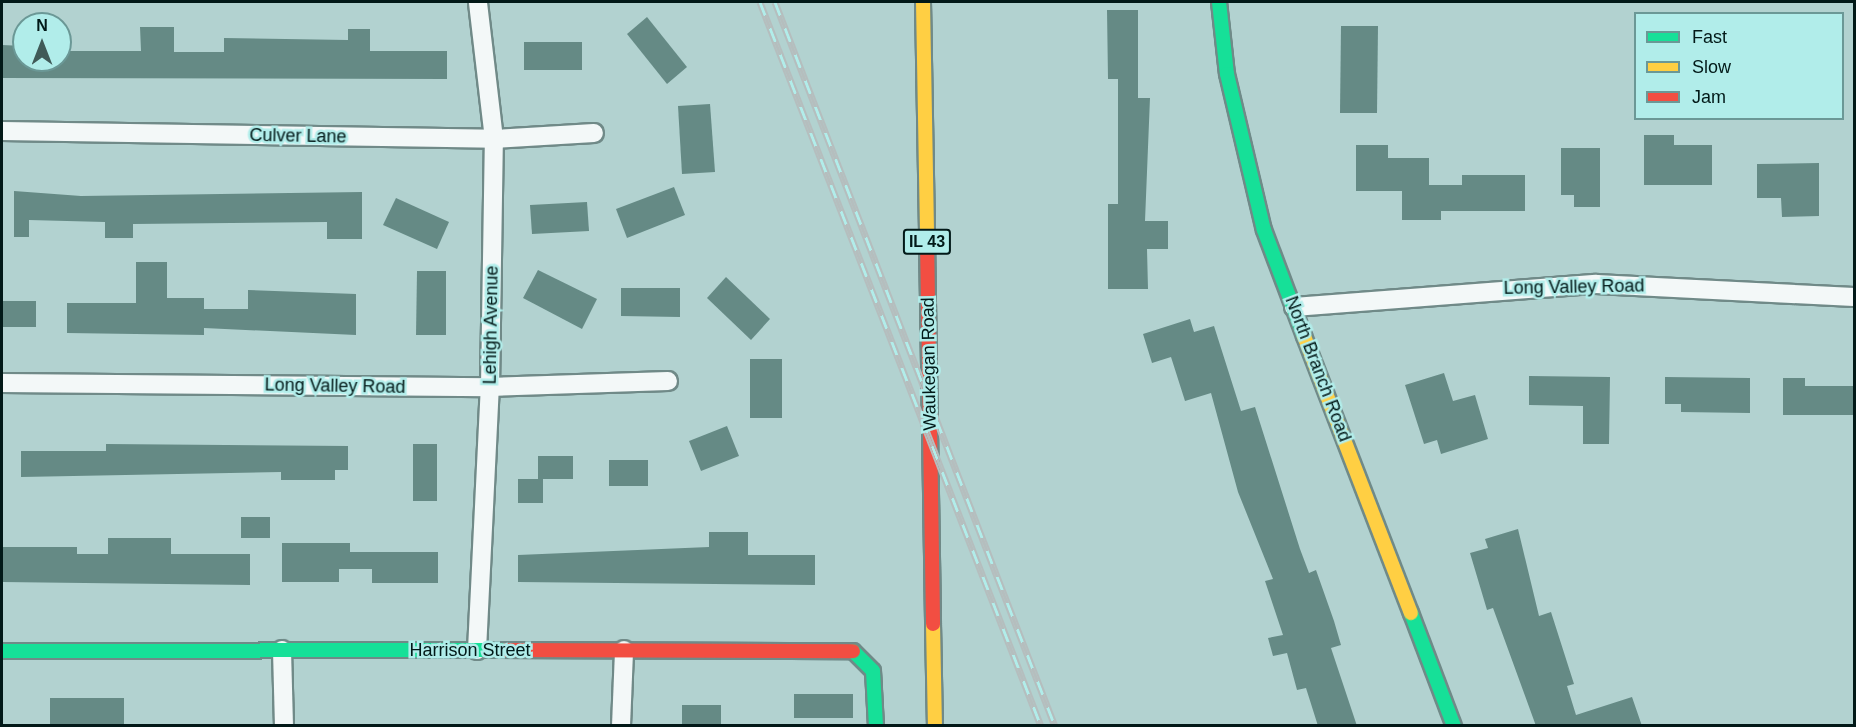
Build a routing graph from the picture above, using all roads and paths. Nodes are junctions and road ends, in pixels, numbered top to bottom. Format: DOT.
graph roads {
  1 [pos="478,2"];
  2 [pos="923,2"];
  3 [pos="1219,2"];
  4 [pos="2,131"];
  5 [pos="594,132"];
  6 [pos="494,139"];
  7 [pos="1854,297"];
  8 [pos="1294,307"];
  9 [pos="668,381"];
  10 [pos="2,383"];
  11 [pos="490,387"];
  12 [pos="282,650"];
  13 [pos="477,650"];
  14 [pos="624,650"];
  15 [pos="2,651"];
  16 [pos="284,726"];
  17 [pos="621,726"];
  18 [pos="876,726"];
  19 [pos="935,726"];
  20 [pos="1454,726"];
  1 -- 6 [label="street, Lehigh Avenue"];
  2 -- 19 [label="street, Waukegan Road / IL 43"];
  3 -- 8 [label="street, North Branch Road"];
  4 -- 6 [label="street, Culver Lane"];
  5 -- 6 [label="street, Culver Lane"];
  6 -- 11 [label="street, Lehigh Avenue"];
  7 -- 8 [label="street, Long Valley Road"];
  8 -- 20 [label="street, North Branch Road"];
  9 -- 11 [label="street, Long Valley Road"];
  10 -- 11 [label="street, Long Valley Road"];
  11 -- 13 [label="street, Lehigh Avenue"];
  12 -- 13 [label="street, Harrison Street"];
  12 -- 15 [label="street, Harrison Street"];
  12 -- 16 [label="street"];
  13 -- 14 [label="street, Harrison Street"];
  14 -- 17 [label="street"];
  14 -- 18 [label="street, Harrison Street"];
}
